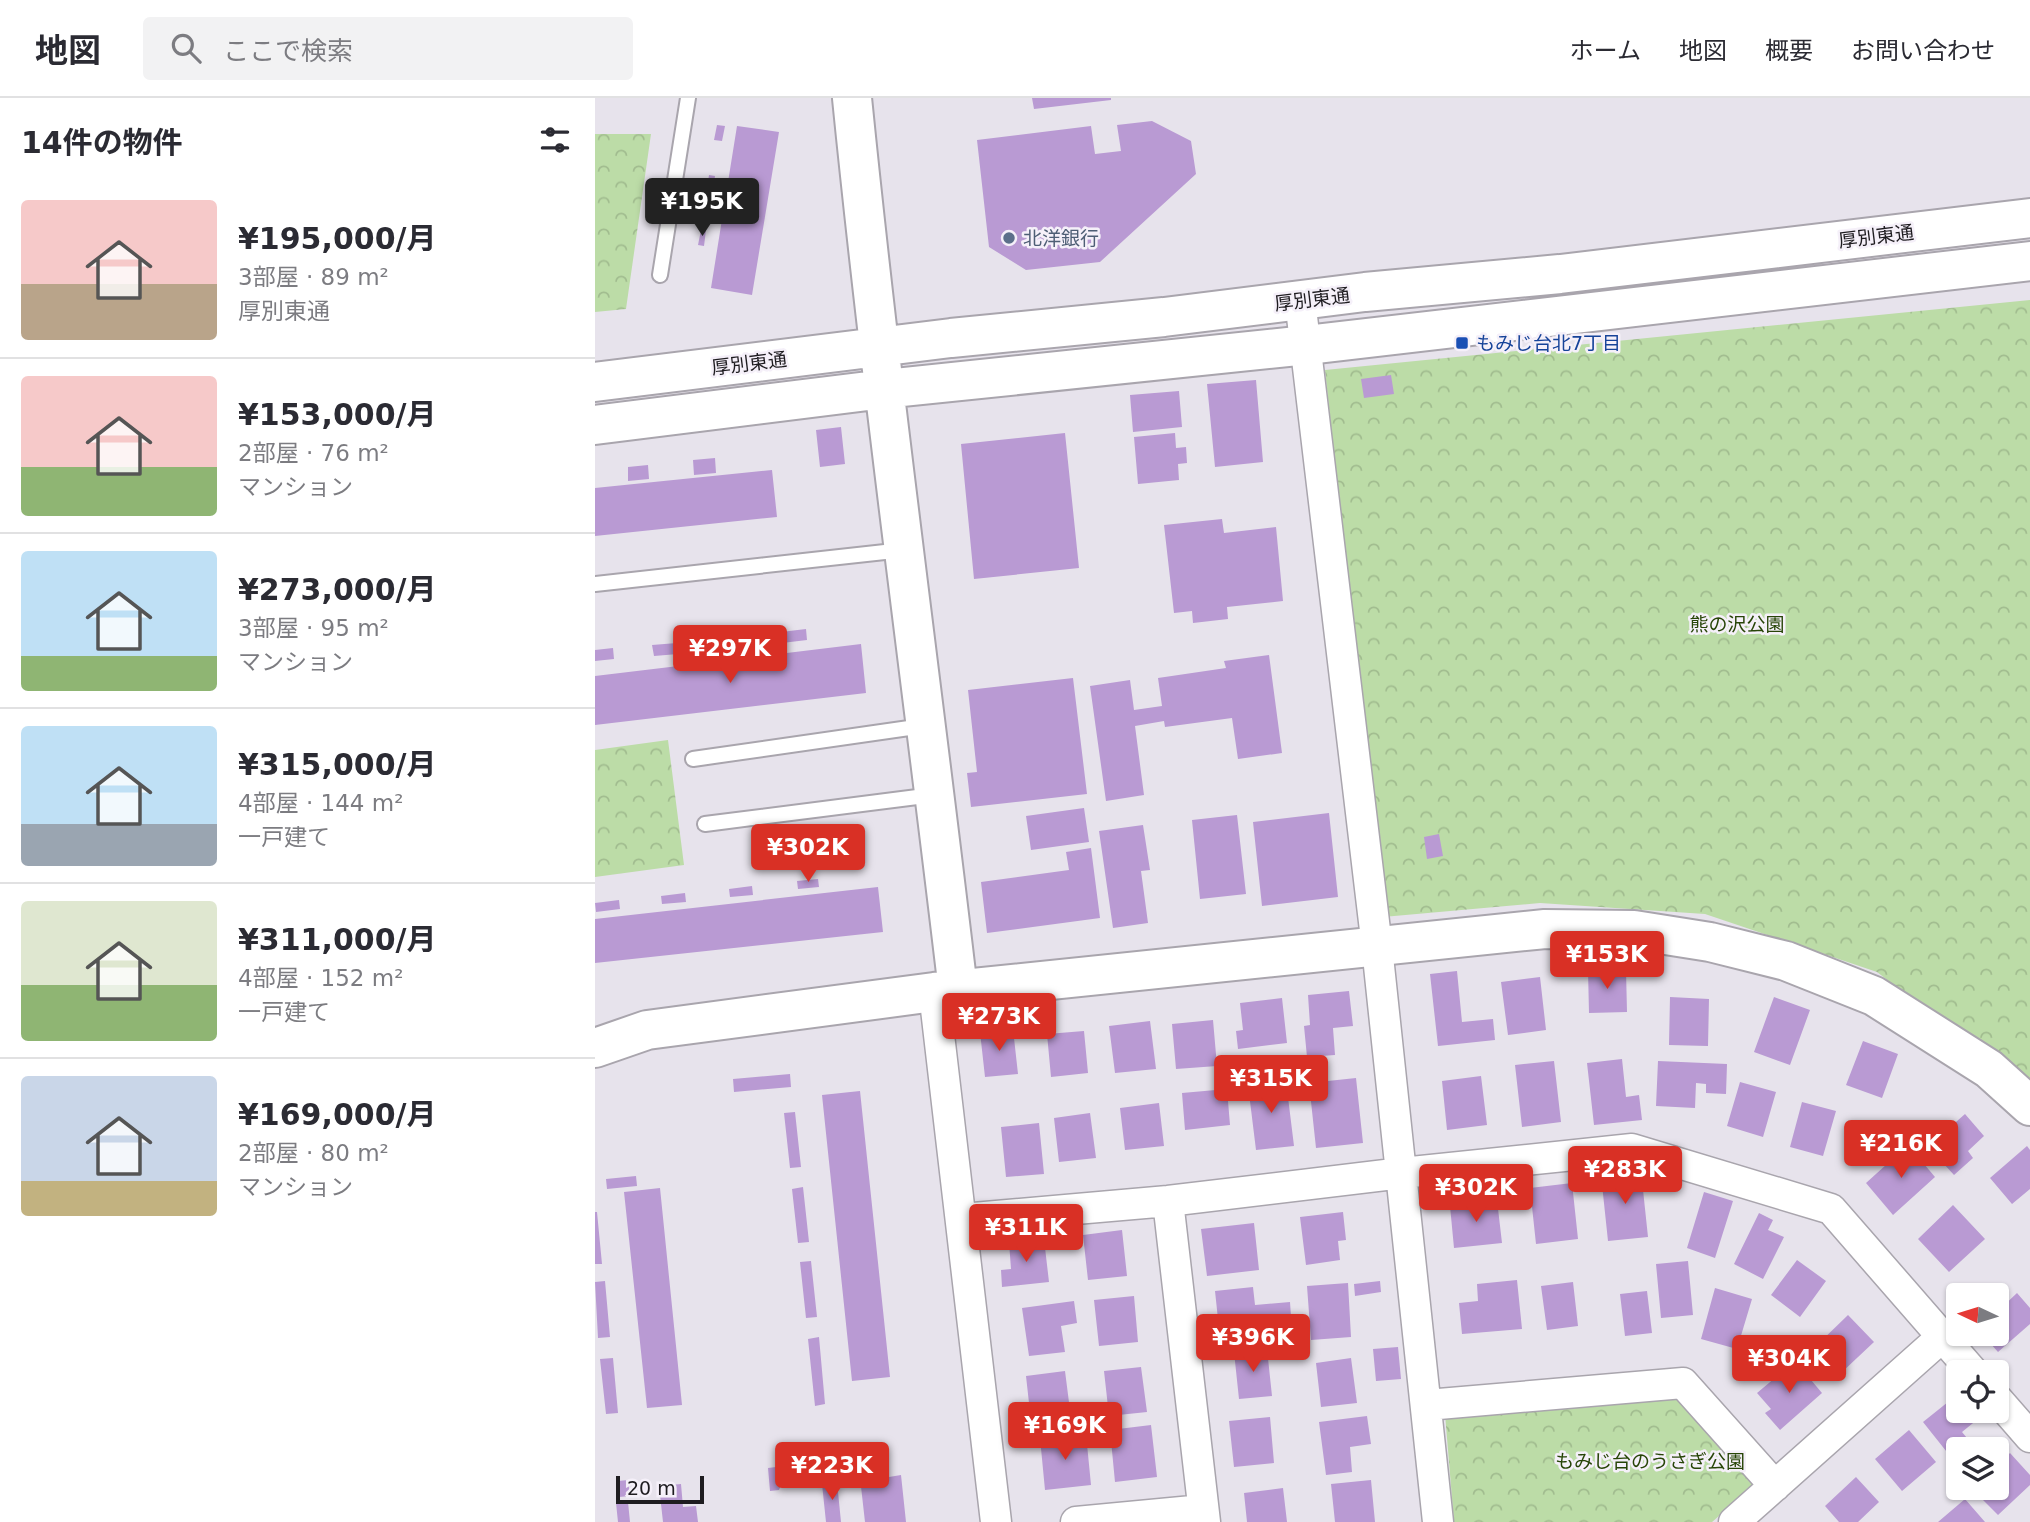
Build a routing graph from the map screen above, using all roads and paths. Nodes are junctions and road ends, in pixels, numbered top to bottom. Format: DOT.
graph roads {
  1 [pos="688,98"];
  2 [pos="852,98"];
  3 [pos="2030,218"];
  4 [pos="2030,261"];
  5 [pos="660,275"];
  6 [pos="1300,300"];
  7 [pos="1307,345"];
  8 [pos="879,347"];
  9 [pos="595,382"];
  10 [pos="884,388"];
  11 [pos="595,425"];
  12 [pos="903,550"];
  13 [pos="595,584"];
  14 [pos="927,725"];
  15 [pos="692,759"];
  16 [pos="935,795"];
  17 [pos="705,824"];
  18 [pos="1377,947"];
  19 [pos="946,991"];
  20 [pos="595,1048"];
  21 [pos="2030,1106"];
  22 [pos="1402,1173"];
  23 [pos="1168,1201"];
  24 [pos="962,1219"];
  25 [pos="1942,1337"];
  26 [pos="1962,1360"];
  27 [pos="1427,1405"];
  28 [pos="2009,1413"];
  29 [pos="2030,1437"];
  30 [pos="1775,1486"];
  31 [pos="1204,1516"];
  32 [pos="996,1522"];
  33 [pos="1076,1522"];
  34 [pos="1438,1522"];
  35 [pos="1734,1522"];
  1 -- 5 [label="lane"];
  2 -- 8 [label="street"];
  3 -- 6 [label="street, 厚別東通"];
  4 -- 7 [label="street"];
  6 -- 7 [label="street"];
  6 -- 8 [label="street, 厚別東通"];
  7 -- 10 [label="street"];
  7 -- 18 [label="street"];
  8 -- 9 [label="street, 厚別東通"];
  8 -- 10 [label="street"];
  10 -- 11 [label="street"];
  10 -- 12 [label="street"];
  12 -- 13 [label="lane"];
  12 -- 14 [label="street"];
  14 -- 15 [label="lane"];
  14 -- 16 [label="street"];
  16 -- 17 [label="lane"];
  16 -- 19 [label="street"];
  18 -- 19 [label="street"];
  18 -- 21 [label="street"];
  18 -- 22 [label="street"];
  19 -- 20 [label="street"];
  19 -- 24 [label="street"];
  22 -- 23 [label="street"];
  22 -- 25 [label="street"];
  22 -- 27 [label="street"];
  23 -- 24 [label="street"];
  23 -- 31 [label="street"];
  24 -- 32 [label="street"];
  25 -- 26 [label="street"];
  25 -- 30 [label="street"];
  27 -- 30 [label="street"];
  27 -- 34 [label="street"];
  28 -- 29 [label="street"];
  30 -- 35 [label="street"];
  31 -- 33 [label="street"];
}
